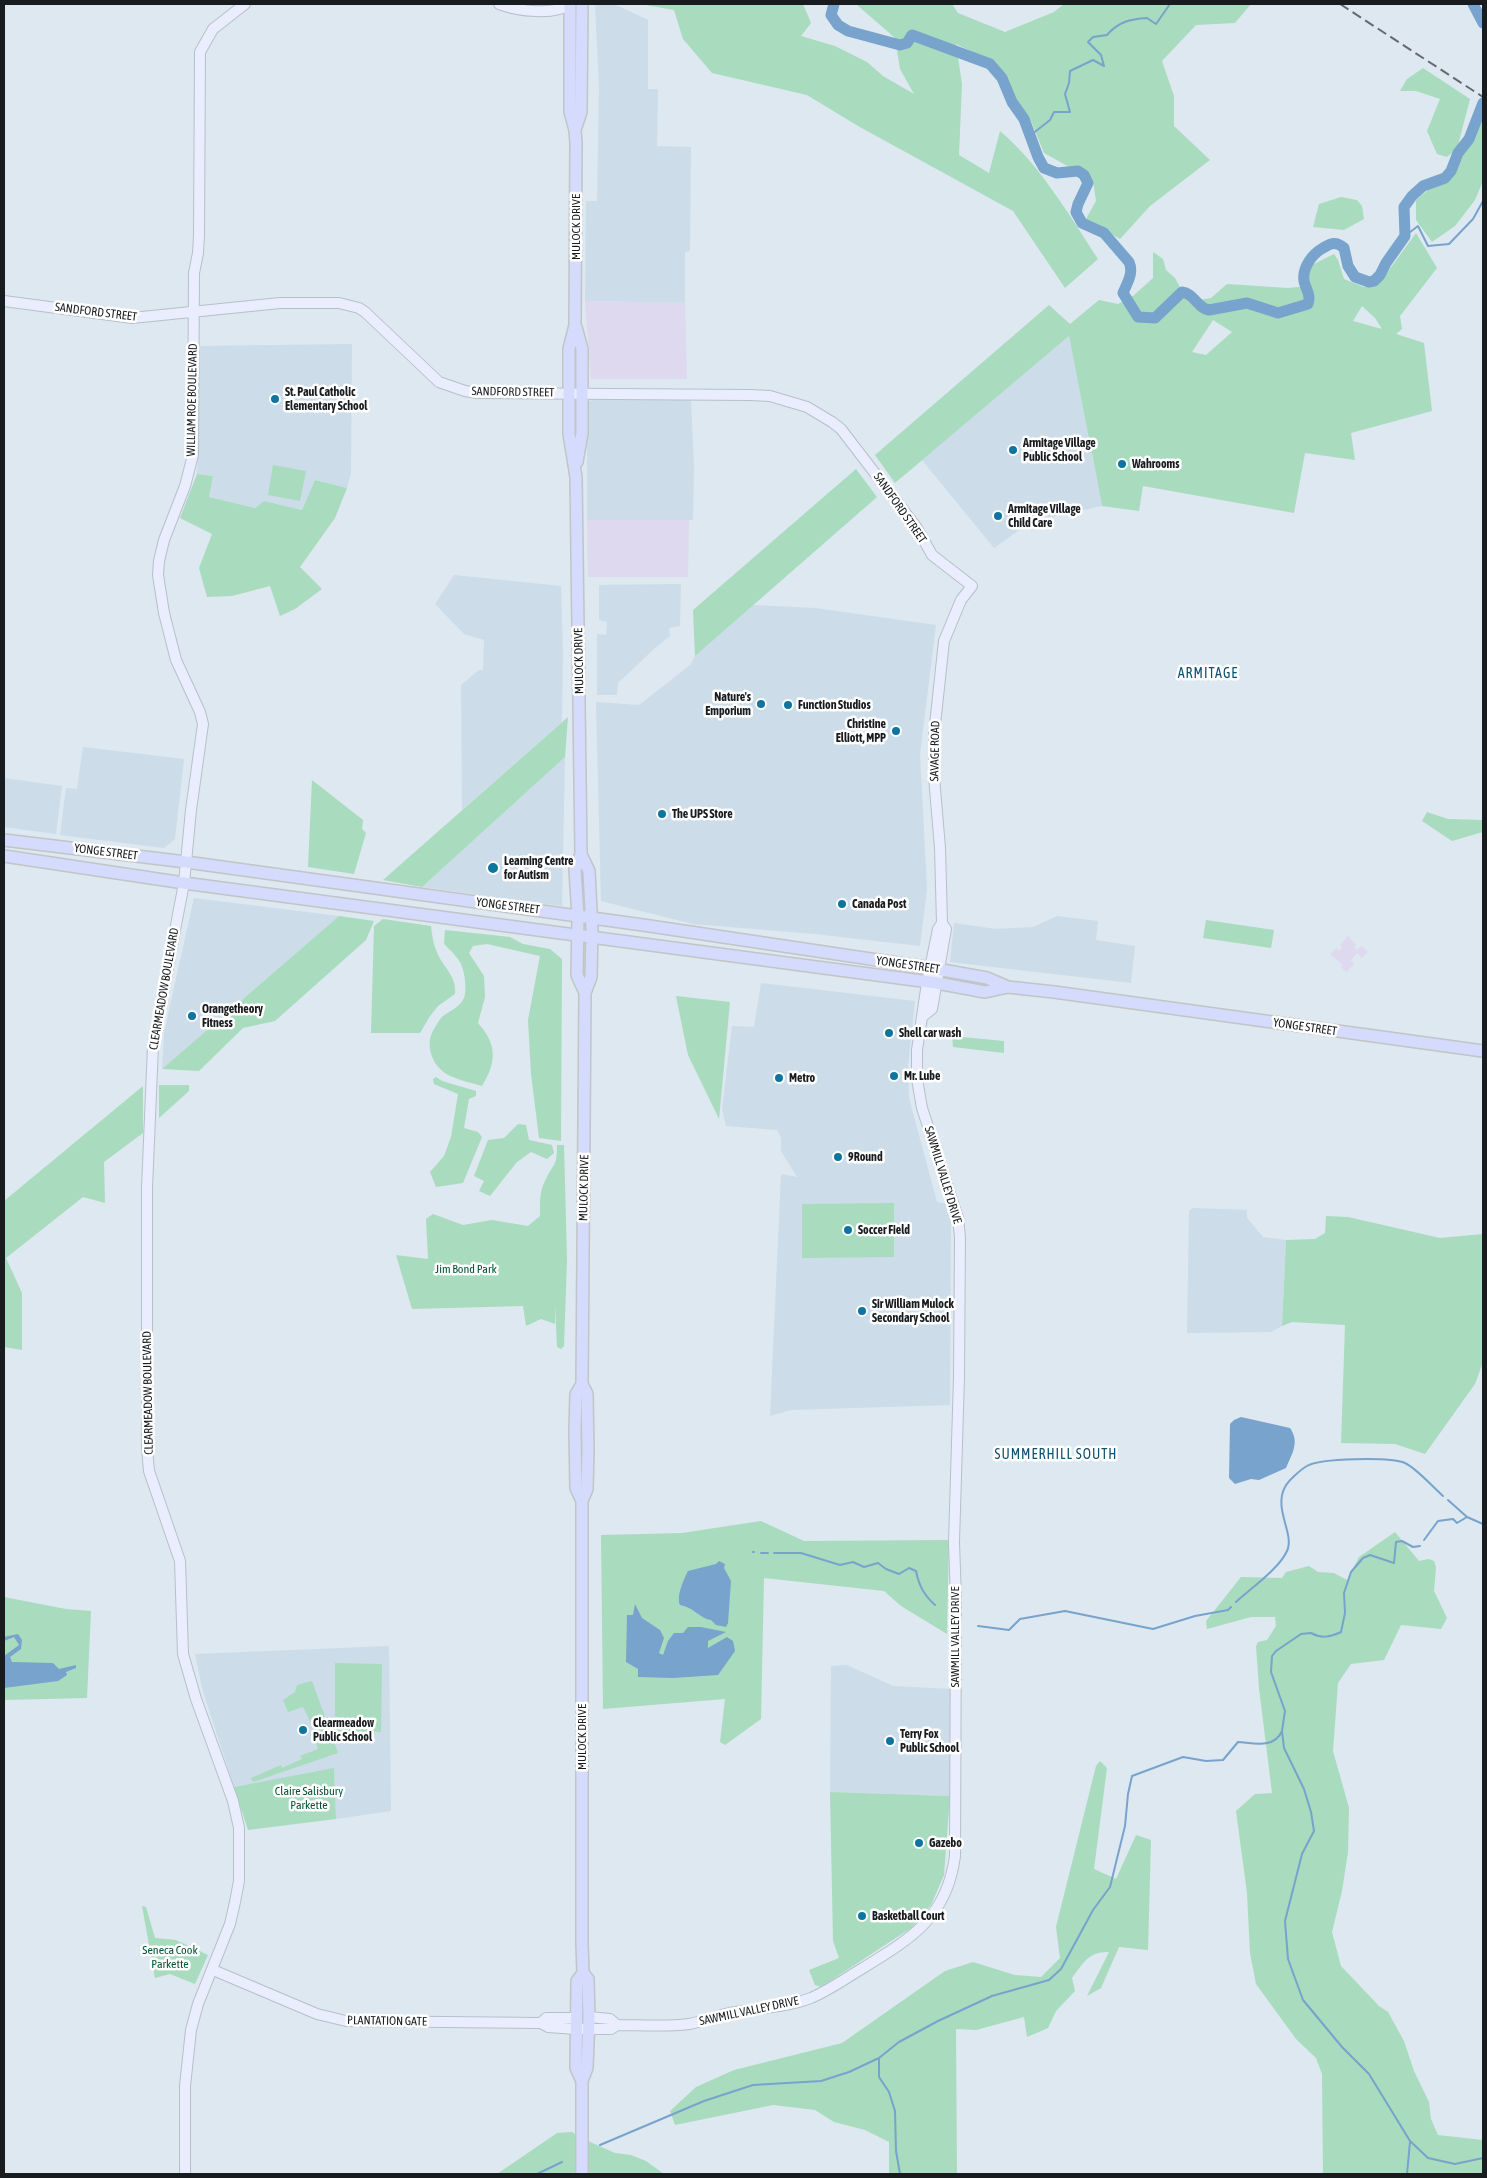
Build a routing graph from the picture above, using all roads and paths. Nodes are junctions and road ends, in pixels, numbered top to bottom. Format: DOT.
graph roads {
  1 [pos="245,4"];
  2 [pos="500,4"];
  3 [pos="570,4"];
  4 [pos="582,4"];
  5 [pos="575,130"];
  6 [pos="4,301"];
  7 [pos="193,312"];
  8 [pos="575,325"];
  9 [pos="569,392"];
  10 [pos="582,392"];
  11 [pos="576,468"];
  12 [pos="972,586"];
  13 [pos="4,840"];
  14 [pos="581,854"];
  15 [pos="4,856"];
  16 [pos="186,862"];
  17 [pos="184,883"];
  18 [pos="578,916"];
  19 [pos="591,918"];
  20 [pos="577,936"];
  21 [pos="592,938"];
  22 [pos="935,969"];
  23 [pos="932,983"];
  24 [pos="1008,988"];
  25 [pos="585,993"];
  26 [pos="1483,1051"];
  27 [pos="213,1970"];
  28 [pos="583,1973"];
  29 [pos="576,2023"];
  30 [pos="589,2023"];
  31 [pos="582,2080"];
  32 [pos="185,2174"];
  33 [pos="582,2174"];
  1 -- 7 [label="street, WILLIAM ROE BOULEVARD"];
  2 -- 3 [label="street"];
  3 -- 4 [label="street"];
  3 -- 5 [label="main road, MULOCK DRIVE"];
  4 -- 5 [label="main road, MULOCK DRIVE"];
  5 -- 8 [label="main road, MULOCK DRIVE"];
  6 -- 7 [label="street, SANDFORD STREET"];
  7 -- 9 [label="street, SANDFORD STREET"];
  7 -- 16 [label="street, WILLIAM ROE BOULEVARD"];
  8 -- 9 [label="main road, MULOCK DRIVE"];
  8 -- 10 [label="main road, MULOCK DRIVE"];
  9 -- 10 [label="street, SANDFORD STREET"];
  9 -- 11 [label="main road, MULOCK DRIVE"];
  10 -- 11 [label="main road, MULOCK DRIVE"];
  10 -- 12 [label="street, SANDFORD STREET"];
  11 -- 14 [label="main road, MULOCK DRIVE"];
  12 -- 22 [label="street, SAVAGE ROAD"];
  13 -- 16 [label="main road, YONGE STREET"];
  14 -- 18 [label="main road, MULOCK DRIVE"];
  14 -- 19 [label="main road, MULOCK DRIVE"];
  15 -- 17 [label="main road, YONGE STREET"];
  16 -- 17 [label="street, CLEARMEADOW BOULEVARD"];
  16 -- 18 [label="main road, YONGE STREET"];
  17 -- 20 [label="main road, YONGE STREET"];
  17 -- 27 [label="street, CLEARMEADOW BOULEVARD"];
  18 -- 19 [label="main road, YONGE STREET"];
  18 -- 20 [label="main road, MULOCK DRIVE"];
  19 -- 21 [label="main road, MULOCK DRIVE"];
  19 -- 22 [label="main road, YONGE STREET"];
  20 -- 21 [label="main road, YONGE STREET"];
  20 -- 25 [label="main road, MULOCK DRIVE"];
  21 -- 23 [label="main road, YONGE STREET"];
  21 -- 25 [label="main road, MULOCK DRIVE"];
  22 -- 23 [label="street, SAWMILL VALLEY DRIVE"];
  22 -- 24 [label="main road, YONGE STREET"];
  23 -- 24 [label="main road, YONGE STREET"];
  23 -- 30 [label="street, SAWMILL VALLEY DRIVE"];
  24 -- 26 [label="main road, YONGE STREET"];
  25 -- 28 [label="main road, MULOCK DRIVE"];
  27 -- 29 [label="street, PLANTATION GATE"];
  27 -- 32 [label="street, CLEARMEADOW BOULEVARD"];
  28 -- 29 [label="main road, MULOCK DRIVE"];
  28 -- 30 [label="main road, MULOCK DRIVE"];
  29 -- 30 [label="street, SAWMILL VALLEY DRIVE"];
  29 -- 31 [label="main road, MULOCK DRIVE"];
  30 -- 31 [label="main road, MULOCK DRIVE"];
  31 -- 33 [label="main road, MULOCK DRIVE"];
}
